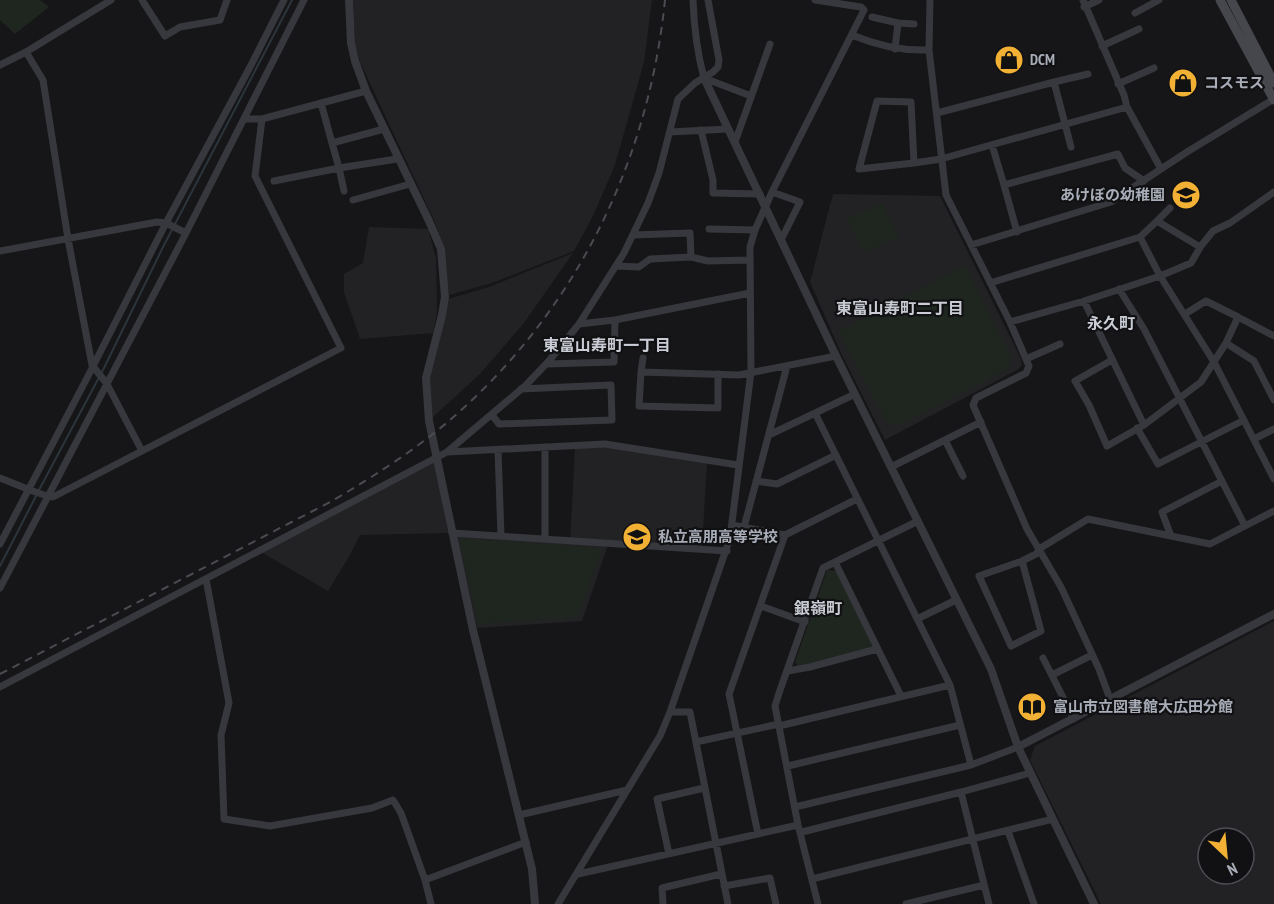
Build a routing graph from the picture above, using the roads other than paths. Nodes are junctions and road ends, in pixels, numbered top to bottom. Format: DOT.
graph roads {
  1 [pos="111,0"];
  2 [pos="142,0"];
  3 [pos="227,0"];
  4 [pos="284,0"];
  5 [pos="304,0"];
  6 [pos="349,0"];
  7 [pos="693,0"];
  8 [pos="708,0"];
  9 [pos="815,0"];
  10 [pos="930,0"];
  11 [pos="1099,0"];
  12 [pos="1160,0"];
  13 [pos="1220,0"];
  14 [pos="1231,0"];
  15 [pos="1084,3"];
  16 [pos="1135,13"];
  17 [pos="872,17"];
  18 [pos="898,23"];
  19 [pos="914,24"];
  20 [pos="1139,28"];
  21 [pos="852,35"];
  22 [pos="770,44"];
  23 [pos="1102,46"];
  24 [pos="895,49"];
  25 [pos="929,50"];
  26 [pos="26,52"];
  27 [pos="0,65"];
  28 [pos="1154,68"];
  29 [pos="1088,74"];
  30 [pos="704,78"];
  31 [pos="1054,82"];
  32 [pos="1274,83"];
  33 [pos="1118,84"];
  34 [pos="366,90"];
  35 [pos="751,96"];
  36 [pos="1274,99"];
  37 [pos="321,103"];
  38 [pos="1127,107"];
  39 [pos="937,113"];
  40 [pos="244,119"];
  41 [pos="262,119"];
  42 [pos="1066,124"];
  43 [pos="384,129"];
  44 [pos="728,129"];
  45 [pos="701,130"];
  46 [pos="670,132"];
  47 [pos="735,142"];
  48 [pos="332,143"];
  49 [pos="992,145"];
  50 [pos="1071,147"];
  51 [pos="397,159"];
  52 [pos="941,159"];
  53 [pos="914,163"];
  54 [pos="339,168"];
  55 [pos="1161,170"];
  56 [pos="274,181"];
  57 [pos="1143,181"];
  58 [pos="410,184"];
  59 [pos="1004,185"];
  60 [pos="344,191"];
  61 [pos="772,192"];
  62 [pos="1274,192"];
  63 [pos="760,194"];
  64 [pos="352,200"];
  65 [pos="766,207"];
  66 [pos="1170,208"];
  67 [pos="1158,221"];
  68 [pos="166,223"];
  69 [pos="710,229"];
  70 [pos="755,230"];
  71 [pos="1017,232"];
  72 [pos="186,233"];
  73 [pos="633,235"];
  74 [pos="1140,237"];
  75 [pos="68,239"];
  76 [pos="781,240"];
  77 [pos="971,245"];
  78 [pos="1200,247"];
  79 [pos="0,251"];
  80 [pos="691,257"];
  81 [pos="750,260"];
  82 [pos="616,266"];
  83 [pos="1160,276"];
  84 [pos="990,283"];
  85 [pos="1119,289"];
  86 [pos="750,293"];
  87 [pos="1084,301"];
  88 [pos="1185,314"];
  89 [pos="1238,317"];
  90 [pos="615,320"];
  91 [pos="1010,322"];
  92 [pos="579,324"];
  93 [pos="1274,336"];
  94 [pos="1226,343"];
  95 [pos="1060,344"];
  96 [pos="836,356"];
  97 [pos="643,358"];
  98 [pos="1026,359"];
  99 [pos="1112,360"];
  100 [pos="1214,362"];
  101 [pos="547,364"];
  102 [pos="92,365"];
  103 [pos="787,366"];
  104 [pos="641,372"];
  105 [pos="750,372"];
  106 [pos="718,374"];
  107 [pos="107,384"];
  108 [pos="521,389"];
  109 [pos="855,394"];
  110 [pos="1179,398"];
  111 [pos="1274,400"];
  112 [pos="815,413"];
  113 [pos="492,415"];
  114 [pos="1244,420"];
  115 [pos="981,422"];
  116 [pos="1141,427"];
  117 [pos="1274,429"];
  118 [pos="769,435"];
  119 [pos="945,440"];
  120 [pos="1254,440"];
  121 [pos="1202,441"];
  122 [pos="545,447"];
  123 [pos="498,450"];
  124 [pos="142,451"];
  125 [pos="447,452"];
  126 [pos="437,455"];
  127 [pos="836,456"];
  128 [pos="738,465"];
  129 [pos="891,467"];
  130 [pos="963,476"];
  131 [pos="0,478"];
  132 [pos="1274,479"];
  133 [pos="756,481"];
  134 [pos="1222,481"];
  135 [pos="29,488"];
  136 [pos="47,497"];
  137 [pos="857,499"];
  138 [pos="1274,511"];
  139 [pos="918,521"];
  140 [pos="732,525"];
  141 [pos="1245,526"];
  142 [pos="744,527"];
  143 [pos="452,533"];
  144 [pos="785,535"];
  145 [pos="501,536"];
  146 [pos="1171,536"];
  147 [pos="545,539"];
  148 [pos="878,541"];
  149 [pos="0,544"];
  150 [pos="1039,549"];
  151 [pos="727,551"];
  152 [pos="1022,561"];
  153 [pos="835,562"];
  154 [pos="206,579"];
  155 [pos="0,588"];
  156 [pos="956,600"];
  157 [pos="761,606"];
  158 [pos="1274,614"];
  159 [pos="917,619"];
  160 [pos="805,622"];
  161 [pos="877,649"];
  162 [pos="1092,655"];
  163 [pos="1043,658"];
  164 [pos="788,671"];
  165 [pos="1052,675"];
  166 [pos="950,685"];
  167 [pos="0,687"];
  168 [pos="901,696"];
  169 [pos="1110,699"];
  170 [pos="670,712"];
  171 [pos="1074,719"];
  172 [pos="779,725"];
  173 [pos="960,725"];
  174 [pos="737,734"];
  175 [pos="696,742"];
  176 [pos="1018,747"];
  177 [pos="971,765"];
  178 [pos="788,766"];
  179 [pos="1030,773"];
  180 [pos="704,788"];
  181 [pos="627,790"];
  182 [pos="962,792"];
  183 [pos="795,807"];
  184 [pos="519,815"];
  185 [pos="1053,819"];
  186 [pos="800,829"];
  187 [pos="1008,831"];
  188 [pos="758,834"];
  189 [pos="973,839"];
  190 [pos="526,842"];
  191 [pos="716,844"];
  192 [pos="669,854"];
  193 [pos="578,874"];
  194 [pos="722,874"];
  195 [pos="812,879"];
  196 [pos="425,880"];
  197 [pos="984,885"];
  198 [pos="724,886"];
  199 [pos="565,896"];
  200 [pos="431,904"];
  201 [pos="535,904"];
  202 [pos="558,904"];
  203 [pos="568,904"];
  204 [pos="663,904"];
  205 [pos="728,904"];
  206 [pos="776,904"];
  207 [pos="818,904"];
  208 [pos="906,904"];
  209 [pos="989,904"];
  210 [pos="1034,904"];
  211 [pos="1094,904"];
  1 -- 26 [label="street"];
  2 -- 3 [label="street"];
  4 -- 68 [label="street"];
  5 -- 40 [label="street"];
  6 -- 34 [label="street"];
  7 -- 30 [label="street"];
  8 -- 30 [label="street"];
  9 -- 21 [label="street"];
  10 -- 25 [label="street"];
  11 -- 15 [label="street"];
  12 -- 16 [label="street"];
  13 -- 36 [label="main road"];
  14 -- 32 [label="main road"];
  15 -- 23 [label="street"];
  17 -- 18 [label="street"];
  18 -- 19 [label="street"];
  18 -- 24 [label="street"];
  20 -- 23 [label="street"];
  21 -- 24 [label="street"];
  21 -- 61 [label="street"];
  22 -- 35 [label="street"];
  23 -- 33 [label="street"];
  24 -- 25 [label="street"];
  25 -- 39 [label="street"];
  26 -- 27 [label="street"];
  26 -- 75 [label="street"];
  28 -- 33 [label="street"];
  29 -- 31 [label="street"];
  30 -- 35 [label="street"];
  30 -- 44 [label="street"];
  30 -- 46 [label="street"];
  31 -- 39 [label="street"];
  31 -- 42 [label="street"];
  33 -- 38 [label="street"];
  34 -- 37 [label="street"];
  34 -- 43 [label="street"];
  35 -- 47 [label="street"];
  36 -- 55 [label="street"];
  37 -- 41 [label="street"];
  37 -- 48 [label="street"];
  38 -- 42 [label="street"];
  38 -- 55 [label="street"];
  39 -- 52 [label="street"];
  40 -- 41 [label="street"];
  40 -- 72 [label="street"];
  41 -- 124 [label="street"];
  42 -- 49 [label="street"];
  42 -- 50 [label="street"];
  43 -- 48 [label="street"];
  43 -- 51 [label="street"];
  44 -- 45 [label="street"];
  44 -- 47 [label="street"];
  45 -- 46 [label="street"];
  45 -- 63 [label="street"];
  46 -- 73 [label="street"];
  47 -- 63 [label="street"];
  48 -- 54 [label="street"];
  49 -- 52 [label="street"];
  49 -- 59 [label="street"];
  51 -- 54 [label="street"];
  51 -- 58 [label="street"];
  52 -- 53 [label="street"];
  52 -- 77 [label="street"];
  53 -- 53 [label="street"];
  54 -- 56 [label="street"];
  54 -- 60 [label="street"];
  55 -- 57 [label="street"];
  57 -- 59 [label="street"];
  57 -- 71 [label="street"];
  58 -- 64 [label="street"];
  58 -- 126 [label="street"];
  59 -- 71 [label="street"];
  61 -- 65 [label="street"];
  61 -- 76 [label="street"];
  62 -- 78 [label="street"];
  63 -- 65 [label="street"];
  65 -- 70 [label="street"];
  65 -- 76 [label="street"];
  66 -- 67 [label="street"];
  67 -- 74 [label="street"];
  67 -- 78 [label="street"];
  68 -- 72 [label="street"];
  68 -- 75 [label="street"];
  68 -- 102 [label="street"];
  69 -- 70 [label="street"];
  70 -- 81 [label="street"];
  71 -- 77 [label="street"];
  72 -- 107 [label="street"];
  73 -- 80 [label="street"];
  73 -- 82 [label="street"];
  74 -- 83 [label="street"];
  74 -- 84 [label="street"];
  75 -- 79 [label="street"];
  75 -- 102 [label="street"];
  76 -- 96 [label="street"];
  77 -- 84 [label="street"];
  78 -- 83 [label="street"];
  80 -- 81 [label="street"];
  80 -- 82 [label="street"];
  81 -- 86 [label="street"];
  82 -- 92 [label="street"];
  83 -- 85 [label="street"];
  83 -- 88 [label="street"];
  84 -- 91 [label="street"];
  85 -- 87 [label="street"];
  85 -- 110 [label="street"];
  86 -- 90 [label="street"];
  86 -- 105 [label="street"];
  87 -- 91 [label="street"];
  87 -- 99 [label="street"];
  88 -- 89 [label="street"];
  88 -- 100 [label="street"];
  89 -- 93 [label="street"];
  89 -- 94 [label="street"];
  90 -- 92 [label="street"];
  90 -- 101 [label="street"];
  91 -- 98 [label="street"];
  92 -- 101 [label="street"];
  94 -- 100 [label="street"];
  94 -- 111 [label="street"];
  95 -- 98 [label="street"];
  96 -- 103 [label="street"];
  96 -- 109 [label="street"];
  97 -- 104 [label="street"];
  98 -- 115 [label="street"];
  99 -- 116 [label="street"];
  99 -- 116 [label="street"];
  100 -- 110 [label="street"];
  100 -- 114 [label="street"];
  101 -- 108 [label="street"];
  102 -- 107 [label="street"];
  102 -- 135 [label="street"];
  103 -- 105 [label="street"];
  103 -- 118 [label="street"];
  104 -- 106 [label="street"];
  104 -- 106 [label="street"];
  105 -- 106 [label="street"];
  105 -- 128 [label="street"];
  107 -- 124 [label="street"];
  107 -- 136 [label="street"];
  108 -- 113 [label="street"];
  108 -- 113 [label="street"];
  109 -- 112 [label="street"];
  109 -- 129 [label="street"];
  110 -- 116 [label="street"];
  110 -- 121 [label="street"];
  112 -- 118 [label="street"];
  112 -- 127 [label="street"];
  113 -- 125 [label="street"];
  114 -- 120 [label="street"];
  114 -- 121 [label="street"];
  115 -- 119 [label="street"];
  115 -- 150 [label="street"];
  116 -- 121 [label="street"];
  117 -- 120 [label="street"];
  118 -- 133 [label="street"];
  119 -- 129 [label="street"];
  119 -- 130 [label="street"];
  120 -- 132 [label="street"];
  121 -- 134 [label="street"];
  122 -- 123 [label="street"];
  122 -- 128 [label="street"];
  122 -- 147 [label="street"];
  123 -- 125 [label="street"];
  123 -- 145 [label="street"];
  124 -- 136 [label="street"];
  125 -- 126 [label="street"];
  126 -- 143 [label="street"];
  126 -- 154 [label="street"];
  127 -- 133 [label="street"];
  127 -- 137 [label="street"];
  128 -- 140 [label="street"];
  129 -- 139 [label="street"];
  131 -- 135 [label="street"];
  133 -- 142 [label="street"];
  134 -- 141 [label="street"];
  134 -- 146 [label="street"];
  135 -- 136 [label="street"];
  135 -- 149 [label="street"];
  136 -- 155 [label="street"];
  137 -- 144 [label="street"];
  137 -- 148 [label="street"];
  138 -- 141 [label="street"];
  139 -- 148 [label="street"];
  139 -- 156 [label="street"];
  140 -- 142 [label="street"];
  140 -- 151 [label="street"];
  141 -- 146 [label="street"];
  142 -- 144 [label="street"];
  143 -- 145 [label="street"];
  143 -- 184 [label="street"];
  144 -- 157 [label="street"];
  145 -- 147 [label="street"];
  146 -- 150 [label="street"];
  147 -- 151 [label="street"];
  148 -- 153 [label="street"];
  148 -- 159 [label="street"];
  150 -- 152 [label="street"];
  150 -- 162 [label="street"];
  151 -- 170 [label="street"];
  152 -- 152 [label="street"];
  153 -- 160 [label="street"];
  153 -- 161 [label="street"];
  154 -- 167 [label="street"];
  154 -- 196 [label="street"];
  156 -- 159 [label="street"];
  156 -- 176 [label="street"];
  157 -- 160 [label="street"];
  157 -- 174 [label="street"];
  158 -- 169 [label="street"];
  159 -- 166 [label="street"];
  160 -- 164 [label="street"];
  161 -- 164 [label="street"];
  161 -- 168 [label="street"];
  162 -- 165 [label="street"];
  162 -- 169 [label="street"];
  163 -- 165 [label="street"];
  164 -- 172 [label="street"];
  165 -- 171 [label="street"];
  166 -- 168 [label="street"];
  166 -- 173 [label="street"];
  168 -- 172 [label="street"];
  169 -- 171 [label="street"];
  170 -- 175 [label="street"];
  170 -- 181 [label="street"];
  171 -- 176 [label="street"];
  172 -- 174 [label="street"];
  172 -- 178 [label="street"];
  173 -- 177 [label="street"];
  173 -- 178 [label="street"];
  174 -- 175 [label="street"];
  174 -- 188 [label="street"];
  175 -- 180 [label="street"];
  176 -- 177 [label="street"];
  176 -- 179 [label="street"];
  177 -- 183 [label="street"];
  178 -- 183 [label="street"];
  179 -- 182 [label="street"];
  179 -- 185 [label="street"];
  180 -- 191 [label="street"];
  180 -- 192 [label="street"];
  181 -- 184 [label="street"];
  181 -- 193 [label="street"];
  182 -- 186 [label="street"];
  182 -- 189 [label="street"];
  183 -- 186 [label="street"];
  184 -- 190 [label="street"];
  185 -- 187 [label="street"];
  185 -- 211 [label="street"];
  186 -- 188 [label="street"];
  186 -- 195 [label="street"];
  187 -- 189 [label="street"];
  187 -- 210 [label="street"];
  188 -- 191 [label="street"];
  189 -- 195 [label="street"];
  189 -- 197 [label="street"];
  190 -- 196 [label="street"];
  190 -- 201 [label="street"];
  191 -- 192 [label="street"];
  191 -- 194 [label="street"];
  192 -- 193 [label="street"];
  193 -- 199 [label="street"];
  194 -- 198 [label="street"];
  194 -- 204 [label="street"];
  195 -- 207 [label="street"];
  196 -- 200 [label="street"];
  197 -- 208 [label="street"];
  197 -- 209 [label="street"];
  198 -- 205 [label="street"];
  198 -- 206 [label="street"];
  199 -- 202 [label="street"];
  199 -- 203 [label="street"];
}
